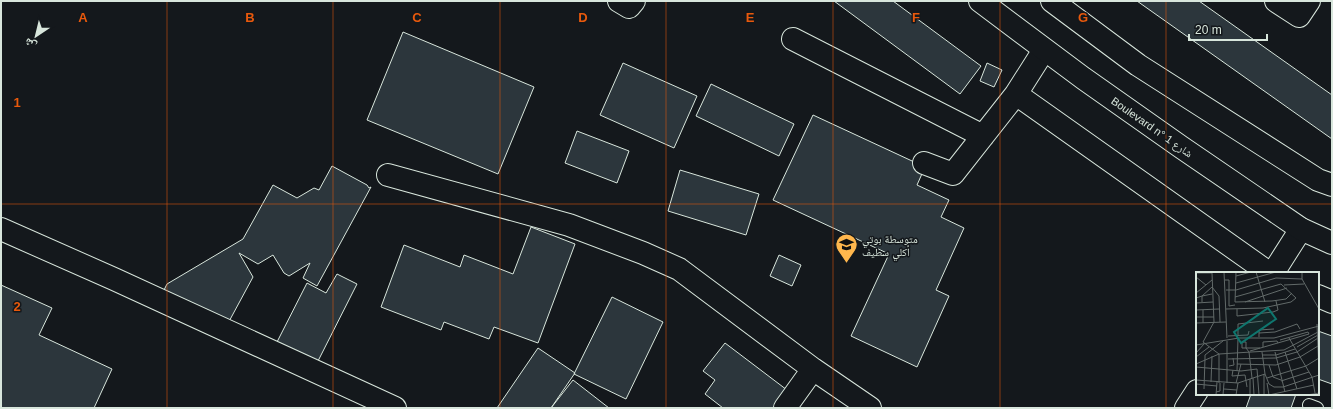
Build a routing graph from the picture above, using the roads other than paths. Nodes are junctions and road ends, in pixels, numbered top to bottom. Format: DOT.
graph roads {
  1 [pos="619,1"];
  2 [pos="634,1"];
  3 [pos="980,1"];
  4 [pos="1052,1"];
  5 [pos="1276,1"];
  6 [pos="1309,1"];
  7 [pos="793,39"];
  8 [pos="1044,50"];
  9 [pos="1016,94"];
  10 [pos="983,136"];
  11 [pos="924,163"];
  12 [pos="388,174"];
  13 [pos="1332,185"];
  14 [pos="1,229"];
  15 [pos="1301,229"];
  16 [pos="1332,243"];
  17 [pos="1268,272"];
  18 [pos="1274,272"];
  19 [pos="1319,296"];
  20 [pos="1332,302"];
  21 [pos="813,369"];
  22 [pos="1196,393"];
  23 [pos="395,408"];
  24 [pos="785,408"];
  25 [pos="870,408"];
  26 [pos="1186,408"];
  1 -- 2 [label="street"];
  3 -- 8 [label="street, Boulevard n° شارع 1"];
  4 -- 13 [label="street"];
  5 -- 6 [label="street"];
  7 -- 10 [label="street"];
  8 -- 9 [label="street"];
  8 -- 15 [label="street, Boulevard n° شارع 1"];
  9 -- 10 [label="street"];
  9 -- 17 [label="street"];
  10 -- 11 [label="street"];
  12 -- 21 [label="street"];
  14 -- 23 [label="street"];
  15 -- 16 [label="street, Boulevard n° شارع 1"];
  15 -- 18 [label="street"];
  19 -- 20 [label="street"];
  21 -- 24 [label="street"];
  21 -- 25 [label="street"];
  22 -- 26 [label="street"];
}
